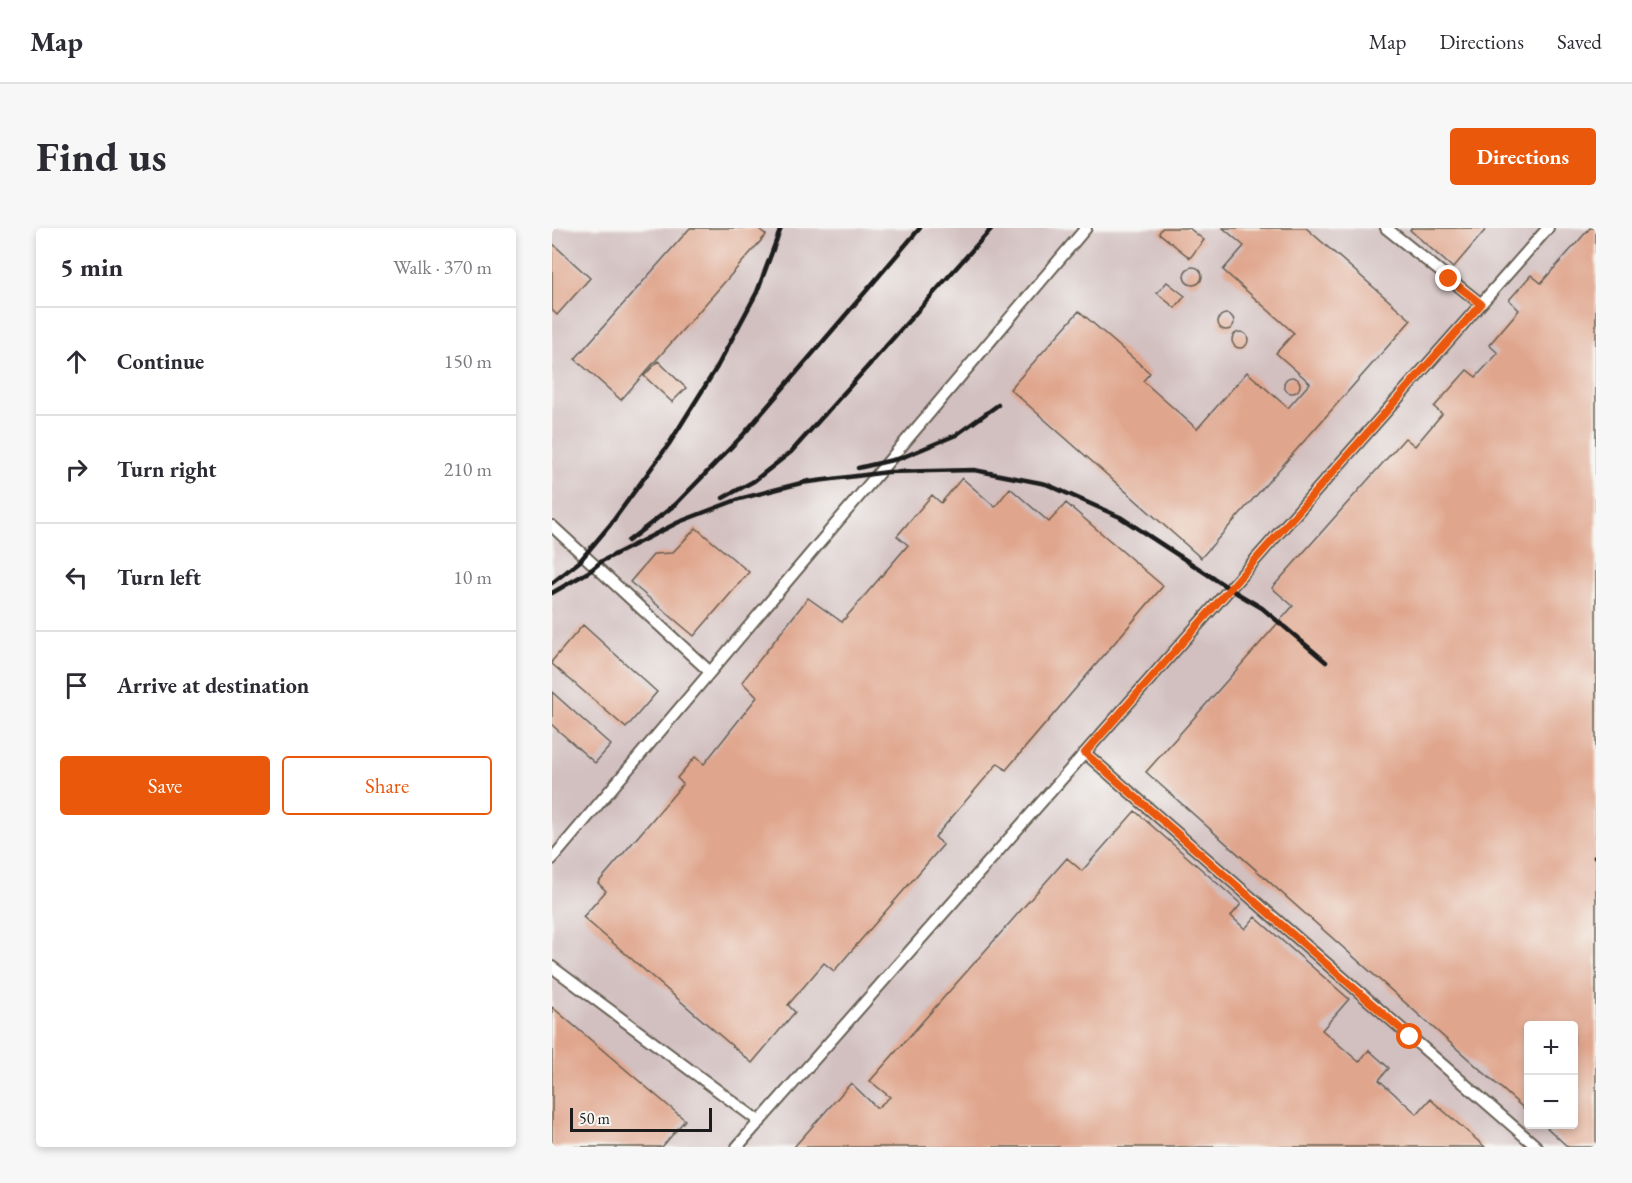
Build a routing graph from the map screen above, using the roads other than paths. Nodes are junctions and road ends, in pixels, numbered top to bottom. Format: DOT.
graph roads {
  1 [pos="1086,228"];
  2 [pos="1386,228"];
  3 [pos="1548,228"];
  4 [pos="1481,304"];
  5 [pos="552,526"];
  6 [pos="710,672"];
  7 [pos="1085,753"];
  8 [pos="552,859"];
  9 [pos="552,967"];
  10 [pos="760,1122"];
  11 [pos="737,1147"];
  12 [pos="1537,1147"];
  1 -- 6 [label="lane"];
  2 -- 4 [label="lane"];
  3 -- 4 [label="lane"];
  4 -- 7 [label="lane"];
  5 -- 6 [label="lane"];
  6 -- 8 [label="lane"];
  7 -- 10 [label="lane"];
  7 -- 12 [label="lane"];
  9 -- 10 [label="lane"];
  10 -- 11 [label="lane"];
}
